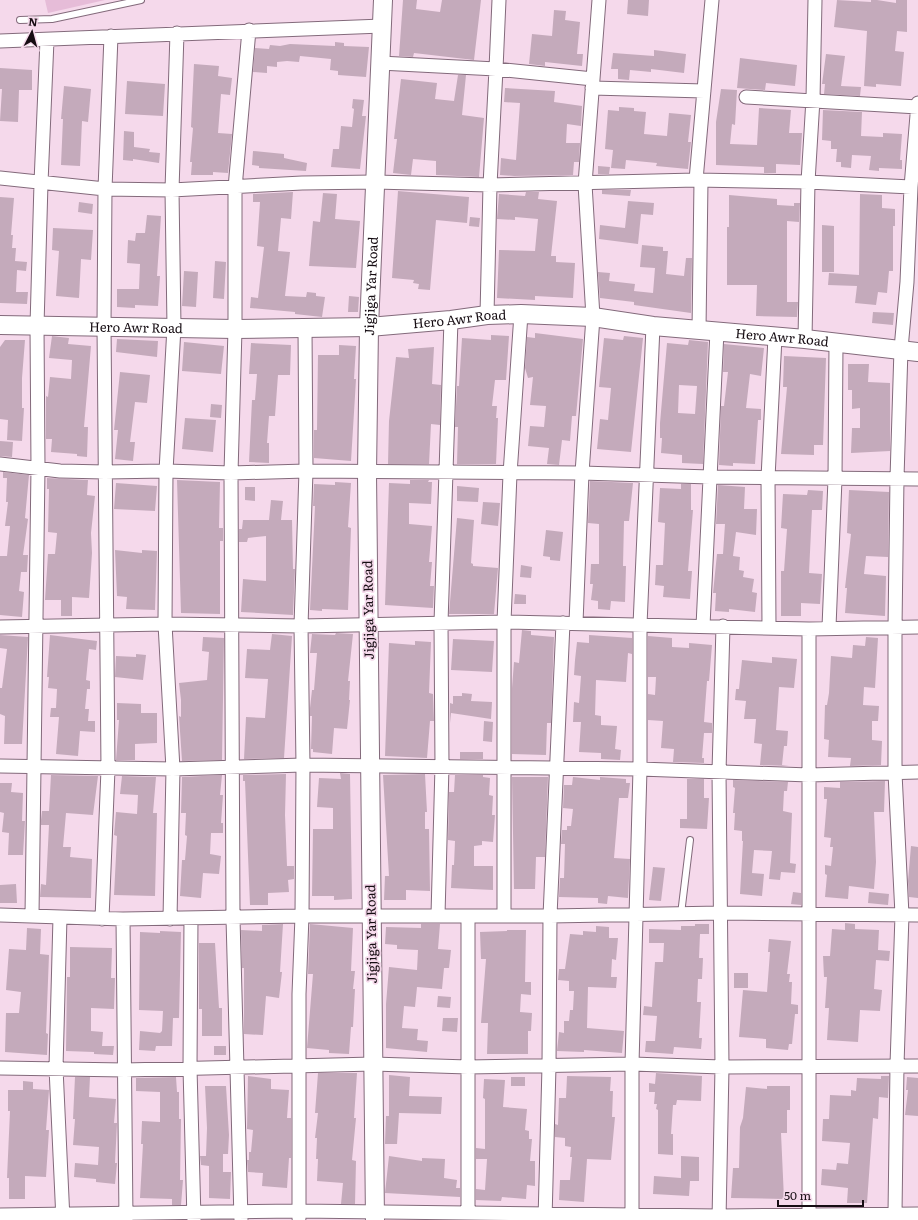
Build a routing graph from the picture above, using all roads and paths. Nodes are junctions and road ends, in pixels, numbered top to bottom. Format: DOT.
graph roads {
  1 [pos="141,0"];
  2 [pos="382,0"];
  3 [pos="499,0"];
  4 [pos="599,0"];
  5 [pos="712,0"];
  6 [pos="815,0"];
  7 [pos="20,20"];
  8 [pos="382,26"];
  9 [pos="249,30"];
  10 [pos="177,34"];
  11 [pos="111,36"];
  12 [pos="47,40"];
  13 [pos="0,41"];
  14 [pos="380,63"];
  15 [pos="496,69"];
  16 [pos="592,84"];
  17 [pos="704,92"];
  18 [pos="746,97"];
  19 [pos="813,99"];
  20 [pos="918,103"];
  21 [pos="918,107"];
  22 [pos="915,173"];
  23 [pos="0,178"];
  24 [pos="698,180"];
  25 [pos="375,182"];
  26 [pos="808,182"];
  27 [pos="40,183"];
  28 [pos="584,184"];
  29 [pos="490,185"];
  30 [pos="911,187"];
  31 [pos="235,188"];
  32 [pos="105,189"];
  33 [pos="172,190"];
  34 [pos="487,314"];
  35 [pos="521,314"];
  36 [pos="593,317"];
  37 [pos="451,320"];
  38 [pos="0,324"];
  39 [pos="37,326"];
  40 [pos="104,326"];
  41 [pos="653,326"];
  42 [pos="174,327"];
  43 [pos="369,327"];
  44 [pos="305,328"];
  45 [pos="235,329"];
  46 [pos="699,330"];
  47 [pos="717,332"];
  48 [pos="776,336"];
  49 [pos="805,339"];
  50 [pos="836,344"];
  51 [pos="910,350"];
  52 [pos="0,464"];
  53 [pos="38,468"];
  54 [pos="166,470"];
  55 [pos="105,472"];
  56 [pos="306,472"];
  57 [pos="231,473"];
  58 [pos="367,473"];
  59 [pos="444,473"];
  60 [pos="582,473"];
  61 [pos="510,474"];
  62 [pos="646,475"];
  63 [pos="710,477"];
  64 [pos="768,478"];
  65 [pos="897,478"];
  66 [pos="835,479"];
  67 [pos="918,479"];
  68 [pos="504,622"];
  69 [pos="441,623"];
  70 [pos="563,623"];
  71 [pos="576,623"];
  72 [pos="165,624"];
  73 [pos="369,624"];
  74 [pos="107,625"];
  75 [pos="232,625"];
  76 [pos="640,625"];
  77 [pos="301,626"];
  78 [pos="703,626"];
  79 [pos="723,626"];
  80 [pos="0,627"];
  81 [pos="36,627"];
  82 [pos="769,627"];
  83 [pos="829,627"];
  84 [pos="918,627"];
  85 [pos="895,628"];
  86 [pos="809,629"];
  87 [pos="303,764"];
  88 [pos="0,766"];
  89 [pos="232,766"];
  90 [pos="370,766"];
  91 [pos="442,766"];
  92 [pos="35,767"];
  93 [pos="503,767"];
  94 [pos="557,768"];
  95 [pos="108,769"];
  96 [pos="173,769"];
  97 [pos="640,769"];
  98 [pos="719,772"];
  99 [pos="918,772"];
  100 [pos="895,773"];
  101 [pos="809,775"];
  102 [pos="690,840"];
  103 [pos="721,913"];
  104 [pos="638,914"];
  105 [pos="681,914"];
  106 [pos="0,915"];
  107 [pos="438,915"];
  108 [pos="504,915"];
  109 [pos="810,915"];
  110 [pos="902,915"];
  111 [pos="918,915"];
  112 [pos="32,916"];
  113 [pos="302,916"];
  114 [pos="371,916"];
  115 [pos="468,916"];
  116 [pos="550,916"];
  117 [pos="60,917"];
  118 [pos="170,918"];
  119 [pos="191,918"];
  120 [pos="233,918"];
  121 [pos="102,919"];
  122 [pos="123,919"];
  123 [pos="373,1064"];
  124 [pos="632,1064"];
  125 [pos="897,1065"];
  126 [pos="300,1066"];
  127 [pos="549,1066"];
  128 [pos="918,1066"];
  129 [pos="468,1067"];
  130 [pos="722,1067"];
  131 [pos="809,1067"];
  132 [pos="0,1068"];
  133 [pos="56,1068"];
  134 [pos="190,1068"];
  135 [pos="236,1068"];
  136 [pos="125,1070"];
  137 [pos="896,1213"];
  138 [pos="809,1214"];
  139 [pos="918,1214"];
  140 [pos="299,1215"];
  141 [pos="0,1216"];
  142 [pos="194,1216"];
  143 [pos="241,1216"];
  144 [pos="375,1216"];
  145 [pos="468,1216"];
  146 [pos="63,1217"];
  147 [pos="126,1217"];
  148 [pos="545,1217"];
  149 [pos="632,1218"];
  150 [pos="720,1218"];
  1 -- 7 [label="lane"];
  2 -- 8 [label="street, Jigjiga Yar Road"];
  3 -- 15 [label="street"];
  4 -- 16 [label="street"];
  5 -- 17 [label="street"];
  6 -- 19 [label="street"];
  8 -- 9 [label="street"];
  8 -- 14 [label="street, Jigjiga Yar Road"];
  9 -- 10 [label="street"];
  9 -- 31 [label="street"];
  10 -- 11 [label="street"];
  10 -- 33 [label="street"];
  11 -- 12 [label="street"];
  11 -- 32 [label="street"];
  12 -- 13 [label="street"];
  12 -- 27 [label="street"];
  14 -- 15 [label="street"];
  14 -- 25 [label="street, Jigjiga Yar Road"];
  15 -- 16 [label="street"];
  15 -- 29 [label="street"];
  16 -- 17 [label="street"];
  16 -- 28 [label="street"];
  17 -- 24 [label="street"];
  18 -- 19 [label="street"];
  19 -- 21 [label="street"];
  19 -- 26 [label="street"];
  20 -- 21 [label="street"];
  21 -- 22 [label="street"];
  22 -- 30 [label="street"];
  23 -- 27 [label="street"];
  24 -- 26 [label="street"];
  24 -- 28 [label="street"];
  24 -- 46 [label="street"];
  25 -- 29 [label="street"];
  25 -- 31 [label="street"];
  25 -- 43 [label="street, Jigjiga Yar Road"];
  26 -- 30 [label="street"];
  26 -- 49 [label="street"];
  27 -- 32 [label="street"];
  27 -- 39 [label="street"];
  28 -- 29 [label="street"];
  28 -- 36 [label="street"];
  29 -- 34 [label="street"];
  30 -- 51 [label="street"];
  31 -- 33 [label="street"];
  31 -- 45 [label="street"];
  32 -- 33 [label="street"];
  32 -- 40 [label="street"];
  33 -- 42 [label="street"];
  34 -- 35 [label="street, Hero Awr Road"];
  34 -- 37 [label="street, Hero Awr Road"];
  35 -- 36 [label="street, Hero Awr Road"];
  35 -- 61 [label="street"];
  36 -- 41 [label="street, Hero Awr Road"];
  36 -- 60 [label="street"];
  37 -- 43 [label="street, Hero Awr Road"];
  37 -- 59 [label="street"];
  38 -- 39 [label="street, Hero Awr Road"];
  39 -- 40 [label="street, Hero Awr Road"];
  39 -- 53 [label="street"];
  40 -- 42 [label="street, Hero Awr Road"];
  40 -- 55 [label="street"];
  41 -- 46 [label="street, Hero Awr Road"];
  41 -- 62 [label="street"];
  42 -- 45 [label="street, Hero Awr Road"];
  42 -- 54 [label="street"];
  43 -- 44 [label="street, Hero Awr Road"];
  43 -- 58 [label="street, Jigjiga Yar Road"];
  44 -- 45 [label="street, Hero Awr Road"];
  44 -- 56 [label="street"];
  45 -- 57 [label="street"];
  46 -- 47 [label="street, Hero Awr Road"];
  47 -- 48 [label="street, Hero Awr Road"];
  47 -- 63 [label="street"];
  48 -- 49 [label="street, Hero Awr Road"];
  48 -- 64 [label="street"];
  49 -- 50 [label="street, Hero Awr Road"];
  50 -- 51 [label="street, Hero Awr Road"];
  50 -- 66 [label="street"];
  51 -- 65 [label="street"];
  52 -- 53 [label="street"];
  53 -- 55 [label="street"];
  53 -- 81 [label="street"];
  54 -- 55 [label="street"];
  54 -- 57 [label="street"];
  54 -- 72 [label="street"];
  55 -- 74 [label="street"];
  56 -- 57 [label="street"];
  56 -- 58 [label="street"];
  56 -- 77 [label="street"];
  57 -- 75 [label="street"];
  58 -- 59 [label="street"];
  58 -- 73 [label="street, Jigjiga Yar Road"];
  59 -- 61 [label="street"];
  59 -- 69 [label="street"];
  60 -- 61 [label="street"];
  60 -- 62 [label="street"];
  60 -- 71 [label="street"];
  61 -- 68 [label="street"];
  62 -- 63 [label="street"];
  62 -- 76 [label="street"];
  63 -- 64 [label="street"];
  63 -- 78 [label="street"];
  64 -- 66 [label="street"];
  64 -- 82 [label="street"];
  65 -- 66 [label="street"];
  65 -- 67 [label="street"];
  65 -- 85 [label="street"];
  66 -- 83 [label="street"];
  68 -- 69 [label="street"];
  68 -- 70 [label="street"];
  68 -- 93 [label="street"];
  69 -- 73 [label="street"];
  69 -- 91 [label="street"];
  70 -- 71 [label="street"];
  70 -- 94 [label="street"];
  71 -- 76 [label="street"];
  72 -- 74 [label="street"];
  72 -- 75 [label="street"];
  72 -- 96 [label="street"];
  73 -- 77 [label="street"];
  73 -- 90 [label="street, Jigjiga Yar Road"];
  74 -- 81 [label="street"];
  74 -- 95 [label="street"];
  75 -- 77 [label="street"];
  75 -- 89 [label="street"];
  76 -- 78 [label="street"];
  76 -- 97 [label="street"];
  77 -- 87 [label="street"];
  78 -- 79 [label="street"];
  79 -- 82 [label="street"];
  79 -- 98 [label="street"];
  80 -- 81 [label="street"];
  81 -- 92 [label="street"];
  82 -- 86 [label="street"];
  83 -- 85 [label="street"];
  83 -- 86 [label="street"];
  84 -- 85 [label="street"];
  85 -- 100 [label="street"];
  86 -- 101 [label="street"];
  87 -- 89 [label="street"];
  87 -- 90 [label="street"];
  87 -- 113 [label="street"];
  88 -- 92 [label="street"];
  89 -- 96 [label="street"];
  89 -- 120 [label="street"];
  90 -- 91 [label="street"];
  90 -- 114 [label="street, Jigjiga Yar Road"];
  91 -- 93 [label="street"];
  91 -- 107 [label="street"];
  92 -- 95 [label="street"];
  92 -- 112 [label="street"];
  93 -- 94 [label="street"];
  93 -- 108 [label="street"];
  94 -- 97 [label="street"];
  94 -- 116 [label="street"];
  95 -- 96 [label="street"];
  95 -- 121 [label="street"];
  96 -- 118 [label="street"];
  97 -- 98 [label="street"];
  97 -- 104 [label="street"];
  98 -- 101 [label="street"];
  98 -- 103 [label="street"];
  99 -- 100 [label="street"];
  100 -- 101 [label="street"];
  100 -- 110 [label="street"];
  101 -- 109 [label="street"];
  102 -- 105 [label="lane"];
  103 -- 105 [label="street"];
  103 -- 109 [label="street"];
  103 -- 130 [label="street"];
  104 -- 105 [label="street"];
  104 -- 116 [label="street"];
  104 -- 124 [label="street"];
  106 -- 112 [label="street"];
  107 -- 114 [label="street"];
  107 -- 115 [label="street"];
  108 -- 115 [label="street"];
  108 -- 116 [label="street"];
  109 -- 110 [label="street"];
  109 -- 131 [label="street"];
  110 -- 111 [label="street"];
  110 -- 125 [label="street"];
  112 -- 117 [label="street"];
  113 -- 114 [label="street"];
  113 -- 120 [label="street"];
  113 -- 126 [label="street"];
  114 -- 123 [label="street, Jigjiga Yar Road"];
  115 -- 129 [label="street"];
  116 -- 127 [label="street"];
  117 -- 121 [label="street"];
  117 -- 133 [label="street"];
  118 -- 119 [label="street"];
  118 -- 122 [label="street"];
  119 -- 120 [label="street"];
  119 -- 134 [label="street"];
  120 -- 135 [label="street"];
  121 -- 122 [label="street"];
  122 -- 136 [label="street"];
  123 -- 126 [label="street"];
  123 -- 129 [label="street"];
  123 -- 144 [label="street, Jigjiga Yar Road"];
  124 -- 127 [label="street"];
  124 -- 130 [label="street"];
  124 -- 149 [label="street"];
  125 -- 128 [label="street"];
  125 -- 131 [label="street"];
  125 -- 137 [label="street"];
  126 -- 135 [label="street"];
  126 -- 140 [label="street"];
  127 -- 129 [label="street"];
  127 -- 148 [label="street"];
  129 -- 145 [label="street"];
  130 -- 131 [label="street"];
  130 -- 150 [label="street"];
  131 -- 138 [label="street"];
  132 -- 133 [label="street"];
  133 -- 136 [label="street"];
  133 -- 146 [label="street"];
  134 -- 135 [label="street"];
  134 -- 136 [label="street"];
  134 -- 142 [label="street"];
  135 -- 143 [label="street"];
  136 -- 147 [label="street"];
  137 -- 138 [label="street"];
  137 -- 139 [label="street"];
  138 -- 150 [label="street"];
  140 -- 143 [label="street"];
  140 -- 144 [label="street"];
  141 -- 146 [label="street"];
  142 -- 143 [label="street"];
  142 -- 147 [label="street"];
  144 -- 145 [label="street"];
  145 -- 148 [label="street"];
  146 -- 147 [label="street"];
  148 -- 149 [label="street"];
  149 -- 150 [label="street"];
}
